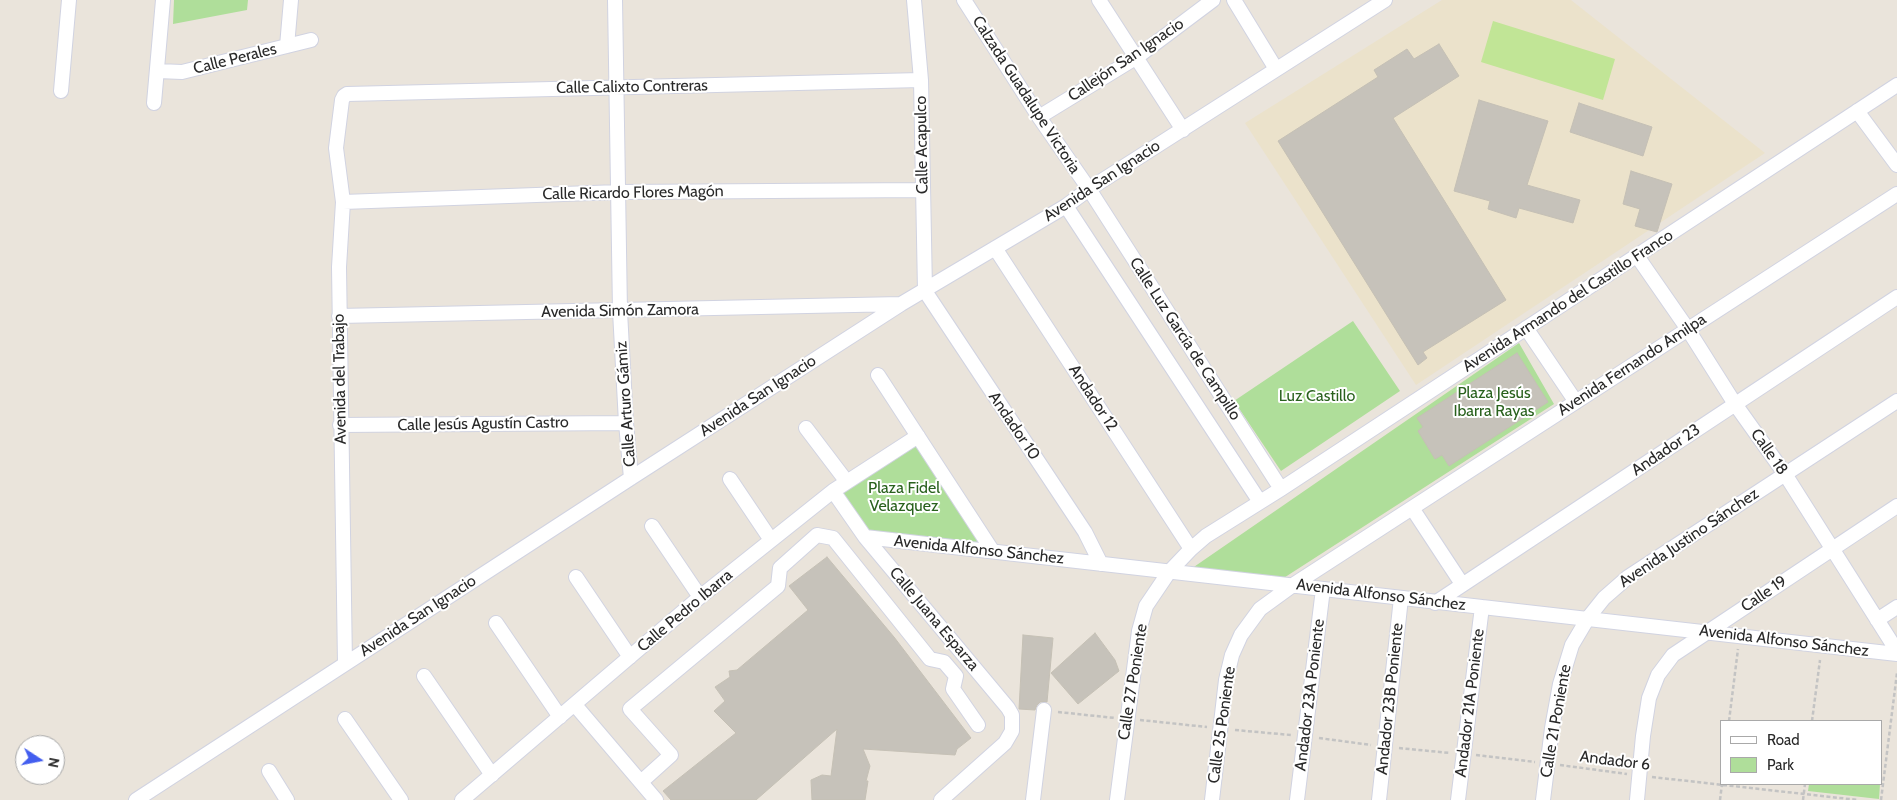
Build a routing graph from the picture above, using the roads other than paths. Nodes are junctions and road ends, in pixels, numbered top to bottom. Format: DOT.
graph roads {
  1 [pos="69,0"];
  2 [pos="164,0"];
  3 [pos="291,0"];
  4 [pos="615,0"];
  5 [pos="914,0"];
  6 [pos="964,0"];
  7 [pos="1100,0"];
  8 [pos="1213,0"];
  9 [pos="1234,0"];
  10 [pos="1376,3"];
  11 [pos="311,40"];
  12 [pos="287,46"];
  13 [pos="1137,57"];
  14 [pos="1276,69"];
  15 [pos="158,71"];
  16 [pos="920,80"];
  17 [pos="1897,85"];
  18 [pos="617,88"];
  19 [pos="61,91"];
  20 [pos="344,96"];
  21 [pos="154,103"];
  22 [pos="1857,111"];
  23 [pos="1039,118"];
  24 [pos="1183,130"];
  25 [pos="1897,165"];
  26 [pos="1088,189"];
  27 [pos="923,190"];
  28 [pos="619,192"];
  29 [pos="1897,194"];
  30 [pos="343,202"];
  31 [pos="1066,206"];
  32 [pos="995,248"];
  33 [pos="1636,256"];
  34 [pos="925,291"];
  35 [pos="1897,297"];
  36 [pos="902,304"];
  37 [pos="620,311"];
  38 [pos="339,316"];
  39 [pos="1526,328"];
  40 [pos="1688,328"];
  41 [pos="878,375"];
  42 [pos="1897,401"];
  43 [pos="1576,402"];
  44 [pos="1735,404"];
  45 [pos="626,422"];
  46 [pos="340,425"];
  47 [pos="806,428"];
  48 [pos="918,436"];
  49 [pos="1785,474"];
  50 [pos="631,478"];
  51 [pos="730,479"];
  52 [pos="847,482"];
  53 [pos="1281,489"];
  54 [pos="833,491"];
  55 [pos="1260,502"];
  56 [pos="1897,506"];
  57 [pos="1412,508"];
  58 [pos="652,526"];
  59 [pos="865,537"];
  60 [pos="771,540"];
  61 [pos="1832,548"];
  62 [pos="1190,549"];
  63 [pos="992,550"];
  64 [pos="1101,564"];
  65 [pos="1169,572"];
  66 [pos="576,578"];
  67 [pos="1462,584"];
  68 [pos="1293,585"];
  69 [pos="1323,589"];
  70 [pos="700,597"];
  71 [pos="1401,598"];
  72 [pos="1435,603"];
  73 [pos="1482,607"];
  74 [pos="1897,607"];
  75 [pos="1588,618"];
  76 [pos="1877,620"];
  77 [pos="496,623"];
  78 [pos="1708,631"];
  79 [pos="1897,652"];
  80 [pos="630,657"];
  81 [pos="345,664"];
  82 [pos="424,676"];
  83 [pos="575,705"];
  84 [pos="1044,710"];
  85 [pos="560,718"];
  86 [pos="345,719"];
  87 [pos="978,725"];
  88 [pos="269,771"];
  89 [pos="492,775"];
  90 [pos="641,782"];
  91 [pos="946,798"];
  92 [pos="136,800"];
  93 [pos="287,800"];
  94 [pos="401,800"];
  95 [pos="462,800"];
  96 [pos="656,800"];
  97 [pos="1033,800"];
  98 [pos="1118,800"];
  99 [pos="1212,800"];
  100 [pos="1297,800"];
  101 [pos="1379,800"];
  102 [pos="1458,800"];
  103 [pos="1543,800"];
  104 [pos="1637,800"];
  1 -- 19 [label="street"];
  2 -- 15 [label="street"];
  3 -- 12 [label="street"];
  4 -- 18 [label="street, Calle Arturo Gámiz"];
  5 -- 16 [label="street, Calle Acapulco"];
  6 -- 23 [label="street, Calzada Guadalupe Victoria"];
  7 -- 13 [label="street"];
  8 -- 13 [label="street, Callejón San Ignacio"];
  9 -- 14 [label="street"];
  10 -- 14 [label="street, Avenida San Ignacio"];
  11 -- 12 [label="street, Calle Perales"];
  12 -- 15 [label="street, Calle Perales"];
  13 -- 23 [label="street, Callejón San Ignacio"];
  13 -- 24 [label="street"];
  14 -- 24 [label="street, Avenida San Ignacio"];
  15 -- 21 [label="street"];
  16 -- 18 [label="street, Calle Calixto Contreras"];
  16 -- 27 [label="street, Calle Acapulco"];
  17 -- 22 [label="street, Avenida Armando del Castillo Franco"];
  18 -- 20 [label="street, Calle Calixto Contreras"];
  18 -- 28 [label="street, Calle Arturo Gámiz"];
  20 -- 30 [label="street, Avenida del Trabajo"];
  22 -- 25 [label="street"];
  22 -- 33 [label="street, Avenida Armando del Castillo Franco"];
  23 -- 26 [label="street, Calzada Guadalupe Victoria"];
  24 -- 26 [label="street, Avenida San Ignacio"];
  26 -- 31 [label="street, Avenida San Ignacio"];
  26 -- 53 [label="street, Calle Luz García de Campillo"];
  27 -- 28 [label="street, Calle Ricardo Flores Magón"];
  27 -- 34 [label="street, Calle Acapulco"];
  28 -- 30 [label="street, Calle Ricardo Flores Magón"];
  28 -- 37 [label="street, Calle Arturo Gámiz"];
  29 -- 40 [label="street, Avenida Fernando Amilpa"];
  30 -- 38 [label="street, Avenida del Trabajo"];
  31 -- 32 [label="street, Avenida San Ignacio"];
  31 -- 55 [label="street, Calle Luz García de Campillo"];
  32 -- 34 [label="street, Avenida San Ignacio"];
  32 -- 62 [label="street, Andador 12"];
  33 -- 39 [label="street, Avenida Armando del Castillo Franco"];
  33 -- 40 [label="street, Calle 18"];
  34 -- 36 [label="street, Avenida San Ignacio"];
  34 -- 64 [label="street, Andador 10"];
  35 -- 44 [label="street, Andador 23"];
  36 -- 37 [label="street, Avenida Simón Zamora"];
  36 -- 50 [label="street, Avenida San Ignacio"];
  37 -- 38 [label="street, Avenida Simón Zamora"];
  37 -- 45 [label="street, Calle Arturo Gámiz"];
  38 -- 46 [label="street, Avenida del Trabajo"];
  39 -- 43 [label="street"];
  39 -- 53 [label="street, Avenida Armando del Castillo Franco"];
  40 -- 43 [label="street, Avenida Fernando Amilpa"];
  40 -- 44 [label="street, Calle 18"];
  41 -- 48 [label="street"];
  42 -- 49 [label="street, Avenida Justino Sánchez"];
  43 -- 57 [label="street, Avenida Fernando Amilpa"];
  44 -- 49 [label="street, Calle 18"];
  44 -- 67 [label="street, Andador 23"];
  45 -- 46 [label="street, Calle Jesús Agustín Castro"];
  45 -- 50 [label="street, Calle Arturo Gámiz"];
  46 -- 81 [label="street, Avenida del Trabajo"];
  47 -- 52 [label="street"];
  48 -- 52 [label="street, Calle Pedro Ibarra"];
  48 -- 63 [label="street"];
  49 -- 61 [label="street, Calle 18"];
  49 -- 75 [label="street, Avenida Justino Sánchez"];
  50 -- 81 [label="street, Avenida San Ignacio"];
  51 -- 60 [label="street"];
  52 -- 54 [label="street, Calle Pedro Ibarra"];
  53 -- 55 [label="street, Avenida Armando del Castillo Franco"];
  54 -- 59 [label="street, Calle Juana Esparza"];
  54 -- 60 [label="street, Calle Pedro Ibarra"];
  55 -- 62 [label="street, Avenida Armando del Castillo Franco"];
  56 -- 61 [label="street, Calle 19"];
  57 -- 67 [label="street"];
  57 -- 68 [label="street, Avenida Fernando Amilpa"];
  58 -- 70 [label="street"];
  59 -- 63 [label="street, Avenida Alfonso Sánchez"];
  59 -- 91 [label="street, Calle Juana Esparza"];
  60 -- 70 [label="street, Calle Pedro Ibarra"];
  61 -- 76 [label="street, Calle 18"];
  61 -- 78 [label="street, Calle 19"];
  62 -- 65 [label="street, Avenida Armando del Castillo Franco"];
  63 -- 64 [label="street, Avenida Alfonso Sánchez"];
  64 -- 65 [label="street, Avenida Alfonso Sánchez"];
  65 -- 68 [label="street, Avenida Alfonso Sánchez"];
  65 -- 98 [label="street, Calle 27 Poniente"];
  66 -- 80 [label="street"];
  67 -- 72 [label="street, Andador 23"];
  68 -- 69 [label="street, Avenida Alfonso Sánchez"];
  68 -- 99 [label="street, Calle 25 Poniente"];
  69 -- 71 [label="street, Avenida Alfonso Sánchez"];
  69 -- 100 [label="street, Andador 23A Poniente"];
  70 -- 80 [label="street, Calle Pedro Ibarra"];
  71 -- 72 [label="street, Avenida Alfonso Sánchez"];
  71 -- 101 [label="street, Andador 23B Poniente"];
  72 -- 73 [label="street, Avenida Alfonso Sánchez"];
  73 -- 75 [label="street, Avenida Alfonso Sánchez"];
  73 -- 102 [label="street, Andador 21A Poniente"];
  74 -- 76 [label="street"];
  75 -- 78 [label="street, Avenida Alfonso Sánchez"];
  75 -- 103 [label="street, Calle 21 Poniente"];
  76 -- 79 [label="street, Calle 18"];
  77 -- 85 [label="street"];
  78 -- 79 [label="street, Avenida Alfonso Sánchez"];
  78 -- 104 [label="street, Calle 19"];
  80 -- 83 [label="street, Calle Pedro Ibarra"];
  81 -- 92 [label="street, Avenida San Ignacio"];
  82 -- 89 [label="street"];
  83 -- 85 [label="street, Calle Pedro Ibarra"];
  83 -- 90 [label="street"];
  84 -- 97 [label="street"];
  85 -- 89 [label="street, Calle Pedro Ibarra"];
  86 -- 94 [label="street"];
  87 -- 90 [label="street"];
  88 -- 93 [label="street"];
  89 -- 95 [label="street, Calle Pedro Ibarra"];
  90 -- 96 [label="street"];
}
